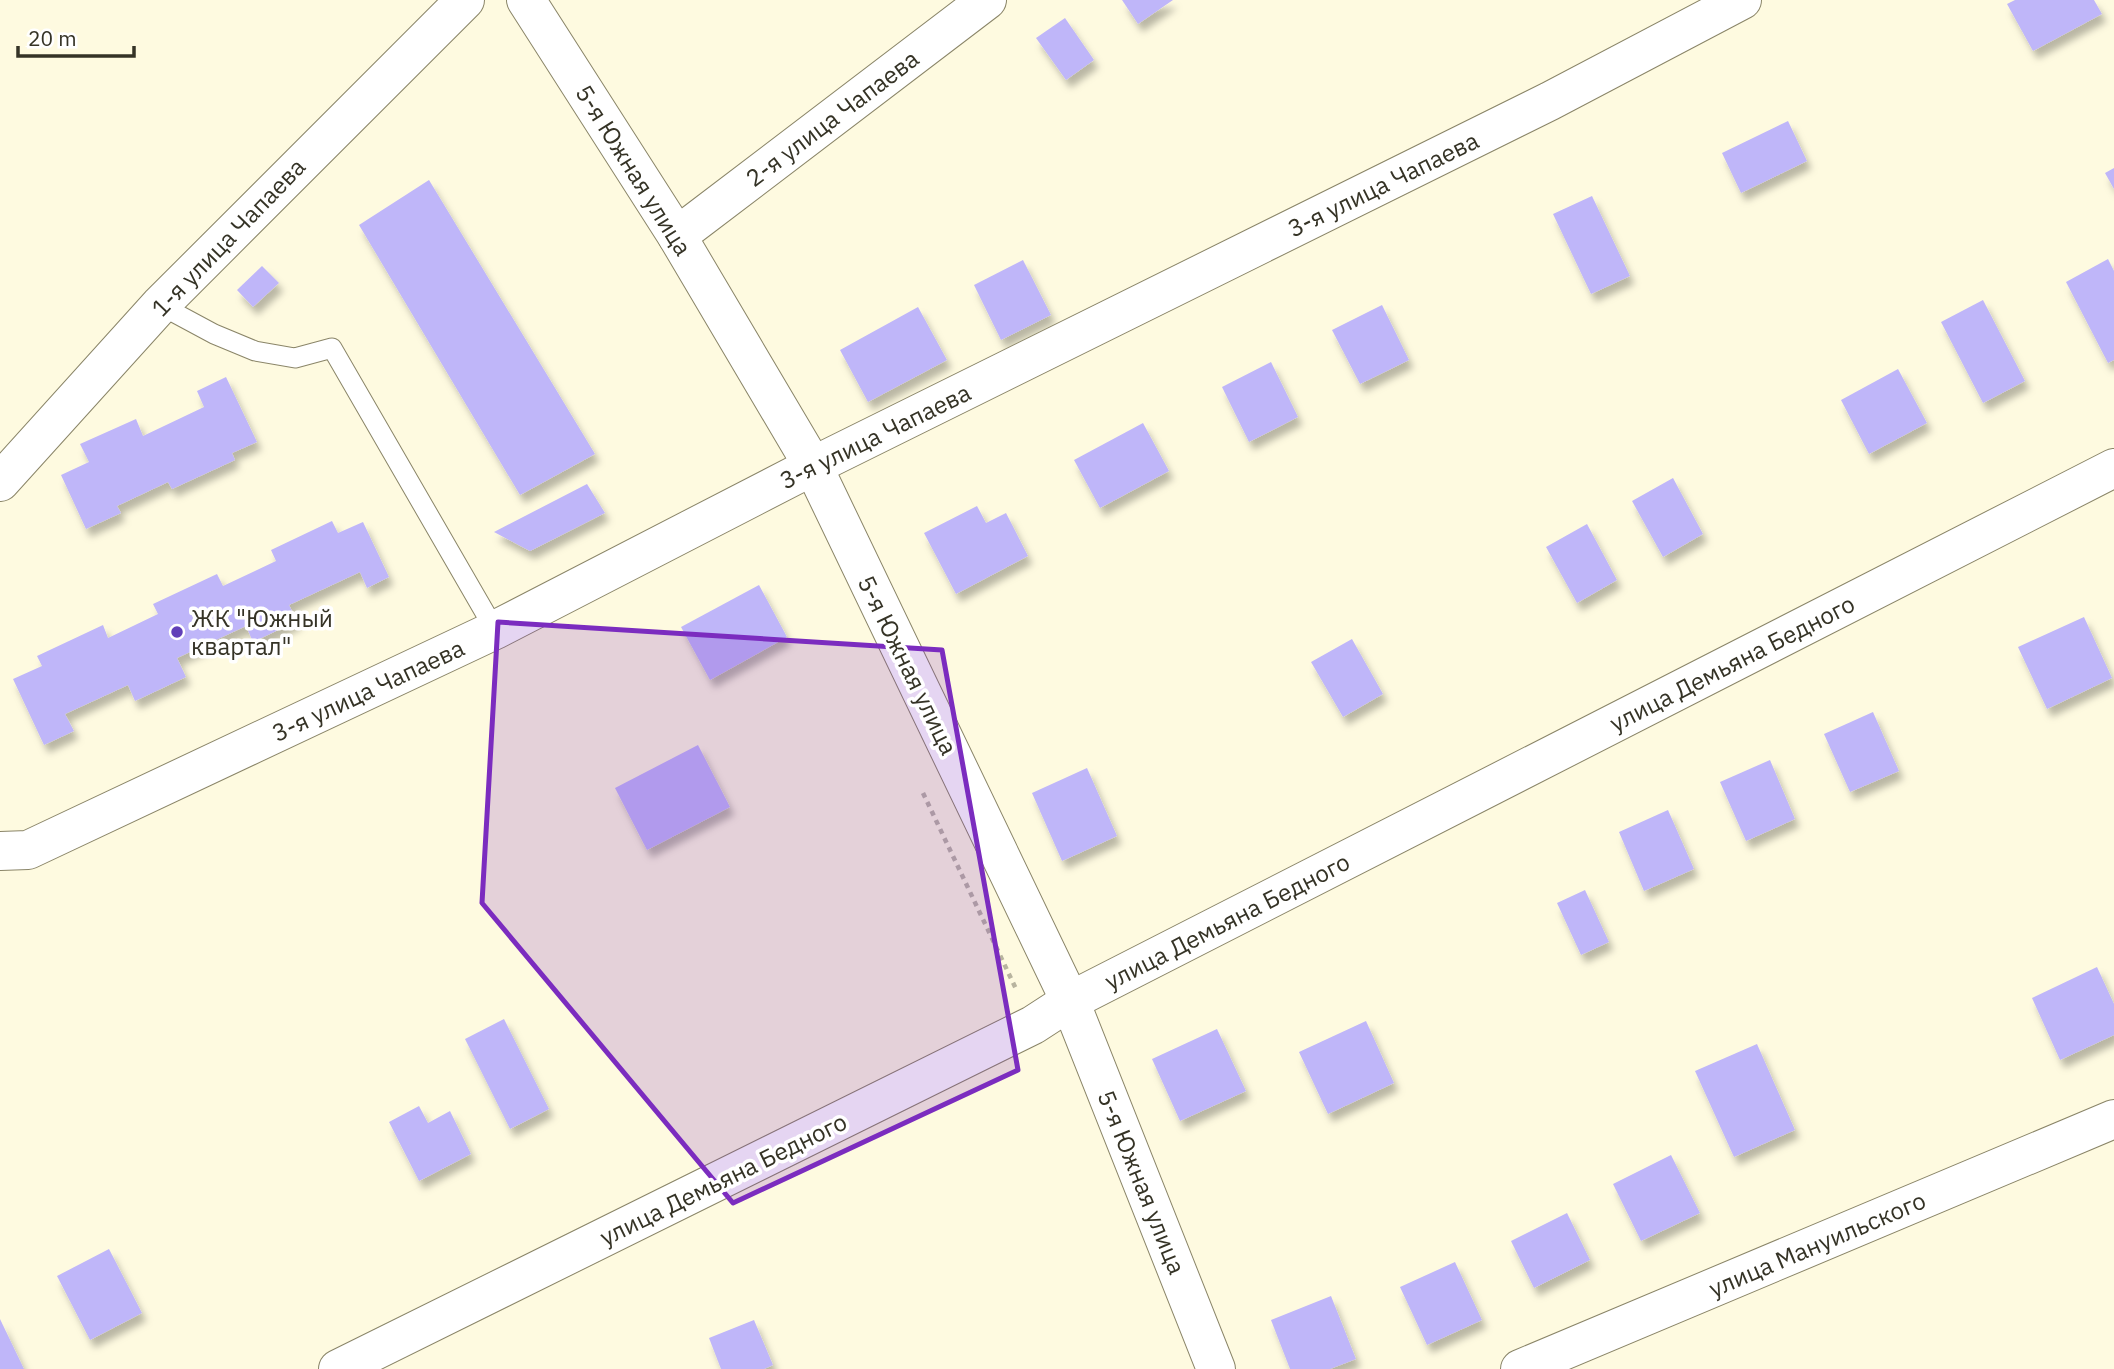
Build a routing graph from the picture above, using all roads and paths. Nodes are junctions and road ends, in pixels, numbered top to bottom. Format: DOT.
graph roads {
  1 [pos="465,0"];
  2 [pos="526,0"];
  3 [pos="987,0"];
  4 [pos="1742,0"];
  5 [pos="677,236"];
  6 [pos="160,305"];
  7 [pos="813,466"];
  8 [pos="2114,468"];
  9 [pos="0,482"];
  10 [pos="495,629"];
  11 [pos="920,786"];
  12 [pos="0,851"];
  13 [pos="1070,1001"];
  14 [pos="1034,1025"];
  15 [pos="2114,1119"];
  16 [pos="338,1369"];
  17 [pos="1216,1369"];
  18 [pos="1520,1369"];
  1 -- 6 [label="street, 1-я улица Чапаева"];
  2 -- 5 [label="street, 5-я Южная улица"];
  3 -- 5 [label="street, 2-я улица Чапаева"];
  4 -- 7 [label="street, 3-я улица Чапаева"];
  5 -- 7 [label="street, 5-я Южная улица"];
  6 -- 9 [label="street, 1-я улица Чапаева"];
  6 -- 10 [label="lane"];
  7 -- 10 [label="street, 3-я улица Чапаева"];
  7 -- 13 [label="street, 5-я Южная улица"];
  8 -- 13 [label="street, улица Демьяна Бедного"];
  10 -- 12 [label="street, 3-я улица Чапаева"];
  11 -- 14 [label="path"];
  13 -- 14 [label="street, улица Демьяна Бедного"];
  13 -- 17 [label="street, 5-я Южная улица"];
  14 -- 16 [label="street, улица Демьяна Бедного"];
  15 -- 18 [label="street, улица Мануильского"];
}
